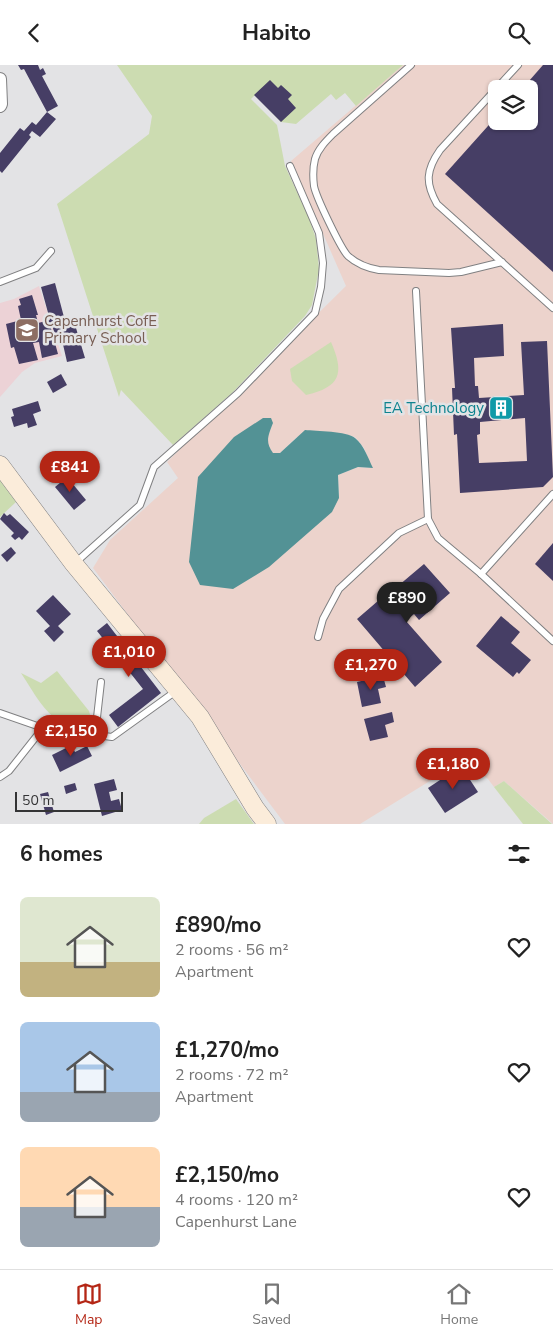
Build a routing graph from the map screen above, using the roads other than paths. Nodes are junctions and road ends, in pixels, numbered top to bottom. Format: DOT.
graph roads {
  1 [pos="411,65"];
  2 [pos="518,65"];
  3 [pos="0,79"];
  4 [pos="0,106"];
  5 [pos="290,166"];
  6 [pos="52,251"];
  7 [pos="502,262"];
  8 [pos="0,281"];
  9 [pos="416,291"];
  10 [pos="553,308"];
  11 [pos="0,465"];
  12 [pos="553,494"];
  13 [pos="428,519"];
  14 [pos="74,564"];
  15 [pos="481,574"];
  16 [pos="318,637"];
  17 [pos="553,641"];
  18 [pos="102,682"];
  19 [pos="177,691"];
  20 [pos="0,713"];
  21 [pos="43,728"];
  22 [pos="95,735"];
  23 [pos="0,777"];
  24 [pos="267,824"];
  1 -- 7 [label="lane"];
  2 -- 7 [label="lane"];
  3 -- 4 [label="street"];
  5 -- 14 [label="lane"];
  6 -- 8 [label="lane"];
  7 -- 10 [label="lane"];
  9 -- 13 [label="lane"];
  11 -- 14 [label="street"];
  12 -- 15 [label="lane"];
  13 -- 15 [label="lane"];
  13 -- 16 [label="lane"];
  14 -- 19 [label="street"];
  15 -- 17 [label="lane"];
  18 -- 22 [label="lane"];
  19 -- 22 [label="lane"];
  19 -- 24 [label="street"];
  20 -- 21 [label="lane"];
  21 -- 22 [label="lane"];
  21 -- 23 [label="lane"];
}
